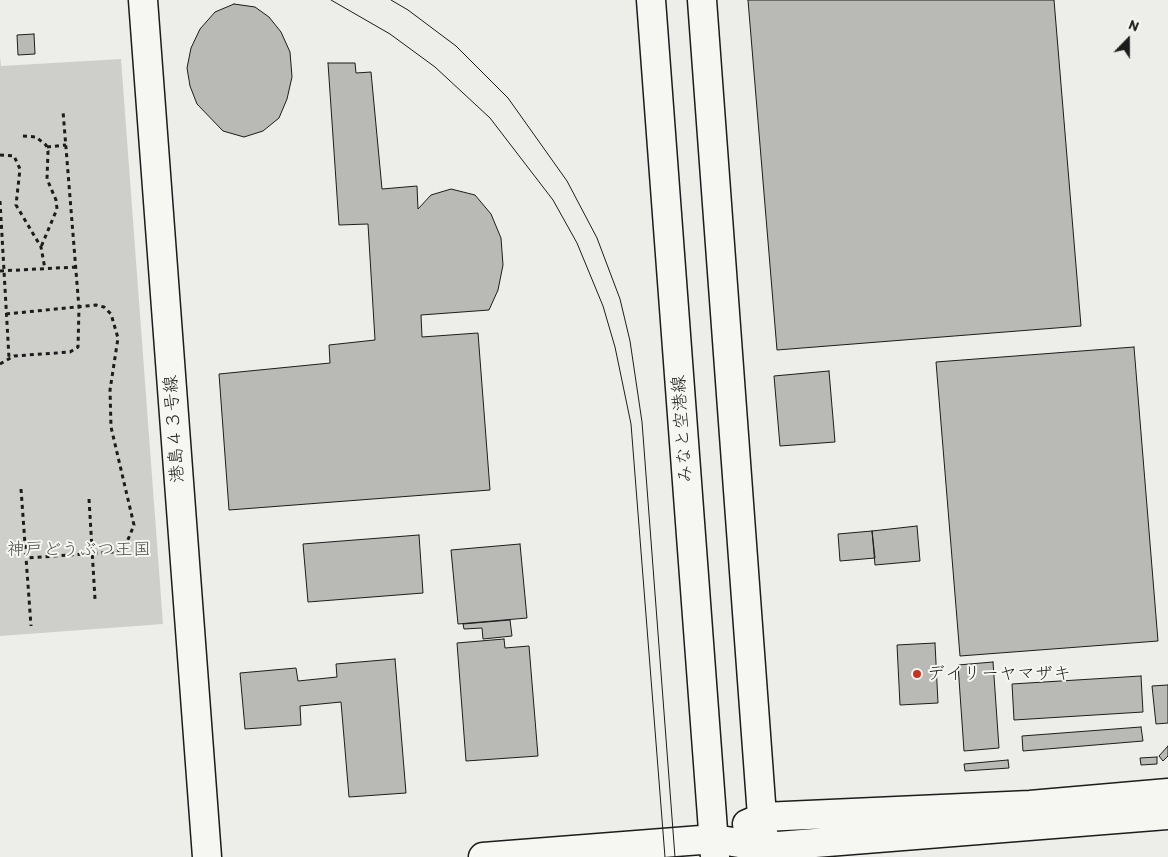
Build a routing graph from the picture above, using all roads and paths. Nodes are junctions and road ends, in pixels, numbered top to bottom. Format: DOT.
graph roads {
  1 [pos="143,0"];
  2 [pos="650,0"];
  3 [pos="702,0"];
  4 [pos="63,111"];
  5 [pos="23,136"];
  6 [pos="66,145"];
  7 [pos="47,147"];
  8 [pos="0,155"];
  9 [pos="0,201"];
  10 [pos="41,247"];
  11 [pos="76,268"];
  12 [pos="45,269"];
  13 [pos="2,271"];
  14 [pos="80,308"];
  15 [pos="6,314"];
  16 [pos="9,358"];
  17 [pos="0,364"];
  18 [pos="21,490"];
  19 [pos="89,499"];
  20 [pos="94,553"];
  21 [pos="26,558"];
  22 [pos="95,599"];
  23 [pos="31,626"];
  24 [pos="1168,793"];
  25 [pos="1168,815"];
  26 [pos="763,817"];
  27 [pos="714,848"];
  28 [pos="765,852"];
  29 [pos="207,857"];
  30 [pos="483,857"];
  1 -- 29 [label="street, 港島４３号線"];
  2 -- 27 [label="street, みなと空港線"];
  3 -- 26 [label="street"];
  4 -- 6 [label="path"];
  5 -- 7 [label="path"];
  6 -- 7 [label="path"];
  6 -- 11 [label="path"];
  7 -- 10 [label="path"];
  8 -- 10 [label="path"];
  9 -- 13 [label="path"];
  10 -- 12 [label="path"];
  11 -- 12 [label="path"];
  11 -- 14 [label="path"];
  12 -- 13 [label="path"];
  13 -- 15 [label="path"];
  14 -- 15 [label="path"];
  14 -- 16 [label="path"];
  14 -- 20 [label="path"];
  15 -- 16 [label="path"];
  16 -- 17 [label="path"];
  18 -- 21 [label="path"];
  19 -- 20 [label="path"];
  20 -- 21 [label="path"];
  20 -- 22 [label="path"];
  21 -- 23 [label="path"];
  24 -- 26 [label="street"];
  25 -- 28 [label="street"];
  26 -- 27 [label="street"];
  26 -- 28 [label="street"];
  27 -- 28 [label="street"];
  27 -- 30 [label="street"];
}
